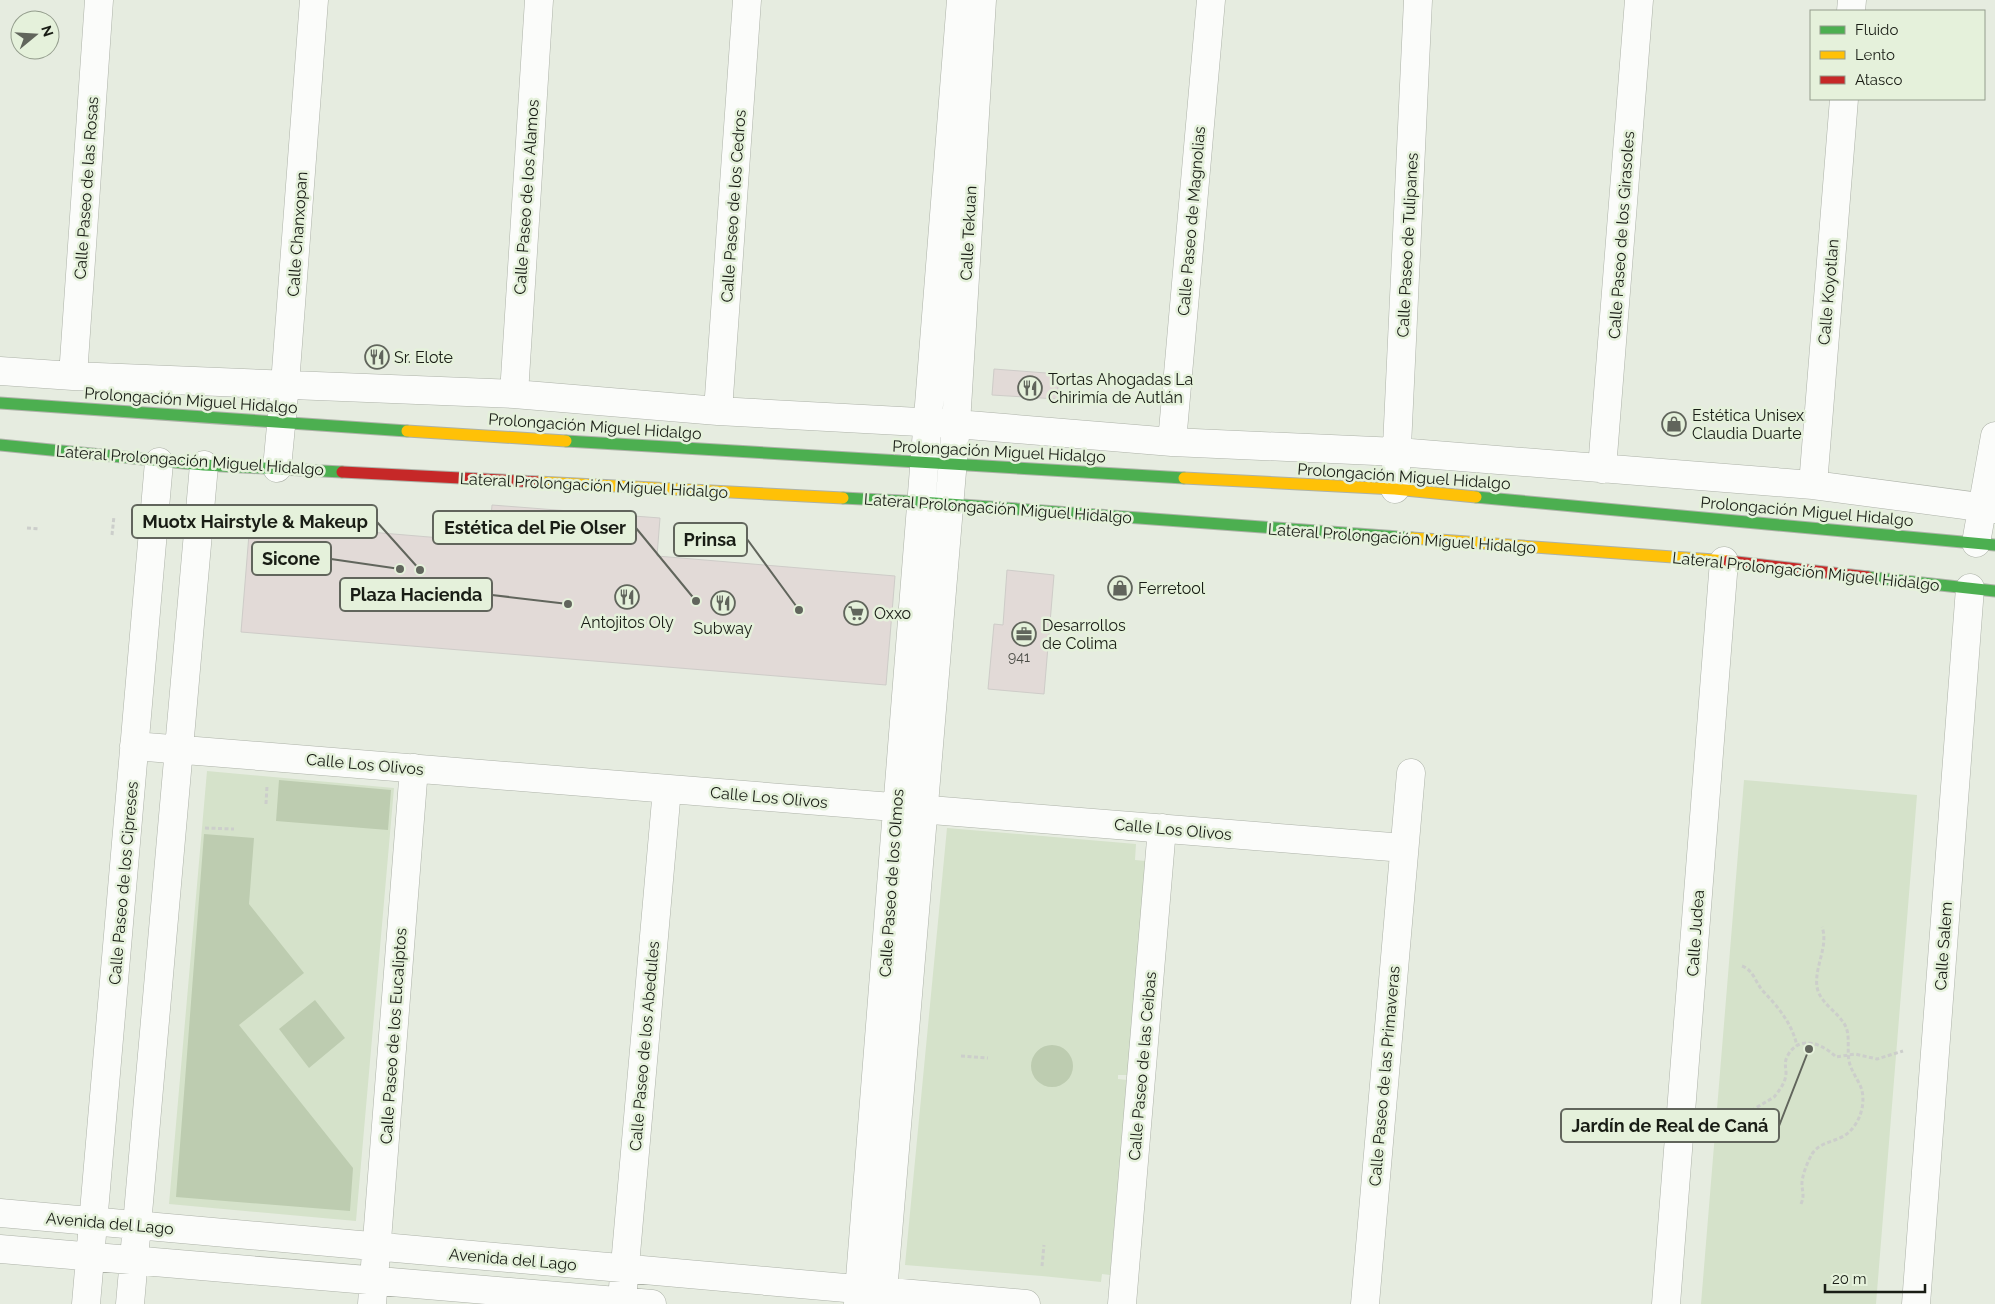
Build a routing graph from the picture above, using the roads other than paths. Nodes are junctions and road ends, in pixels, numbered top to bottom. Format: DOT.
graph roads {
  1 [pos="100,0"];
  2 [pos="314,0"];
  3 [pos="539,0"];
  4 [pos="747,0"];
  5 [pos="961,0"];
  6 [pos="982,0"];
  7 [pos="1211,0"];
  8 [pos="1418,0"];
  9 [pos="1639,0"];
  10 [pos="1844,100"];
  11 [pos="0,371"];
  12 [pos="72,376"];
  13 [pos="285,384"];
  14 [pos="514,394"];
  15 [pos="0,404"];
  16 [pos="718,411"];
  17 [pos="282,423"];
  18 [pos="928,423"];
  19 [pos="956,424"];
  20 [pos="1995,436"];
  21 [pos="1172,442"];
  22 [pos="0,445"];
  23 [pos="1398,452"];
  24 [pos="159,462"];
  25 [pos="924,463"];
  26 [pos="204,464"];
  27 [pos="953,465"];
  28 [pos="277,468"];
  29 [pos="1602,470"];
  30 [pos="1813,486"];
  31 [pos="1394,489"];
  32 [pos="921,502"];
  33 [pos="950,504"];
  34 [pos="1989,508"];
  35 [pos="1986,544"];
  36 [pos="1724,561"];
  37 [pos="1983,589"];
  38 [pos="134,746"];
  39 [pos="179,749"];
  40 [pos="414,768"];
  41 [pos="1411,773"];
  42 [pos="668,789"];
  43 [pos="910,808"];
  44 [pos="1162,828"];
  45 [pos="1404,848"];
  46 [pos="0,1213"];
  47 [pos="93,1222"];
  48 [pos="137,1225"];
  49 [pos="376,1247"];
  50 [pos="0,1249"];
  51 [pos="90,1257"];
  52 [pos="134,1261"];
  53 [pos="625,1269"];
  54 [pos="373,1292"];
  55 [pos="871,1297"];
  56 [pos="621,1303"];
  57 [pos="86,1304"];
  58 [pos="130,1304"];
  59 [pos="652,1304"];
  60 [pos="1026,1304"];
  61 [pos="1122,1304"];
  62 [pos="1365,1304"];
  63 [pos="1666,1304"];
  64 [pos="1916,1304"];
  1 -- 12 [label="street, Calle Paseo de las Rosas"];
  2 -- 13 [label="street, Calle Chanxopan"];
  3 -- 14 [label="street, Calle Paseo de los Alamos"];
  4 -- 16 [label="street, Calle Paseo de los Cedros"];
  5 -- 18 [label="street, Calle Tekuan"];
  6 -- 19 [label="street, Calle Tekuan"];
  7 -- 21 [label="street, Calle Paseo de Magnolias"];
  8 -- 23 [label="street, Calle Paseo de Tulipanes"];
  9 -- 29 [label="street, Calle Paseo de los Girasoles"];
  10 -- 30 [label="street, Calle Koyotlan"];
  11 -- 12 [label="street"];
  12 -- 13 [label="street"];
  13 -- 14 [label="street"];
  13 -- 17 [label="street, Calle Chanxopan"];
  14 -- 16 [label="street"];
  15 -- 17 [label="street, Prolongación Miguel Hidalgo"];
  16 -- 18 [label="street"];
  17 -- 25 [label="street, Prolongación Miguel Hidalgo"];
  17 -- 28 [label="street, Calle Chanxopan"];
  18 -- 19 [label="street"];
  18 -- 25 [label="street, Calle Tekuan"];
  19 -- 21 [label="street"];
  19 -- 27 [label="street, Calle Tekuan"];
  20 -- 34 [label="street"];
  21 -- 23 [label="street"];
  22 -- 24 [label="street, Lateral Prolongación Miguel Hidalgo"];
  23 -- 29 [label="street"];
  23 -- 31 [label="street, Calle Paseo de Tulipanes"];
  24 -- 26 [label="street, Lateral Prolongación Miguel Hidalgo"];
  24 -- 38 [label="street, Calle Paseo de los Cipreses"];
  25 -- 27 [label="street, Prolongación Miguel Hidalgo"];
  25 -- 32 [label="street, Calle Paseo de los Olmos"];
  26 -- 28 [label="street, Lateral Prolongación Miguel Hidalgo"];
  26 -- 39 [label="street"];
  27 -- 31 [label="street, Prolongación Miguel Hidalgo"];
  27 -- 33 [label="street, Calle Paseo de los Olmos"];
  28 -- 32 [label="street, Lateral Prolongación Miguel Hidalgo"];
  29 -- 30 [label="street"];
  30 -- 34 [label="street"];
  31 -- 35 [label="street, Prolongación Miguel Hidalgo"];
  32 -- 33 [label="street, Lateral Prolongación Miguel Hidalgo"];
  32 -- 43 [label="street, Calle Paseo de los Olmos"];
  33 -- 36 [label="street, Lateral Prolongación Miguel Hidalgo"];
  33 -- 43 [label="street, Calle Paseo de los Olmos"];
  34 -- 35 [label="street"];
  36 -- 37 [label="street, Lateral Prolongación Miguel Hidalgo"];
  36 -- 63 [label="street, Calle Judea"];
  37 -- 64 [label="street, Calle Salem"];
  38 -- 39 [label="street, Calle Los Olivos"];
  38 -- 47 [label="street, Calle Paseo de los Cipreses"];
  39 -- 40 [label="street, Calle Los Olivos"];
  39 -- 48 [label="street"];
  40 -- 42 [label="street, Calle Los Olivos"];
  40 -- 49 [label="street, Calle Paseo de los Eucaliptos"];
  41 -- 45 [label="street, Calle Paseo de las Primaveras"];
  42 -- 43 [label="street, Calle Los Olivos"];
  42 -- 53 [label="street, Calle Paseo de los Abedules"];
  43 -- 44 [label="street, Calle Los Olivos"];
  43 -- 55 [label="street, Calle Paseo de los Olmos"];
  44 -- 45 [label="street, Calle Los Olivos"];
  44 -- 61 [label="street, Calle Paseo de las Ceibas"];
  45 -- 62 [label="street, Calle Paseo de las Primaveras"];
  46 -- 47 [label="street, Avenida del Lago"];
  47 -- 48 [label="street, Avenida del Lago"];
  47 -- 51 [label="street, Calle Paseo de los Cipreses"];
  48 -- 49 [label="street, Avenida del Lago"];
  48 -- 52 [label="street"];
  49 -- 53 [label="street, Avenida del Lago"];
  49 -- 54 [label="street, Calle Paseo de los Eucaliptos"];
  50 -- 51 [label="street, Avenida del Lago"];
  51 -- 52 [label="street, Avenida del Lago"];
  51 -- 57 [label="street, Calle Paseo de los Cipreses"];
  52 -- 54 [label="street, Avenida del Lago"];
  52 -- 58 [label="street"];
  53 -- 55 [label="street, Avenida del Lago"];
  53 -- 56 [label="street, Calle Paseo de los Abedules"];
  54 -- 56 [label="street, Avenida del Lago"];
  55 -- 60 [label="street, Avenida del Lago"];
  56 -- 59 [label="street, Avenida del Lago"];
}
